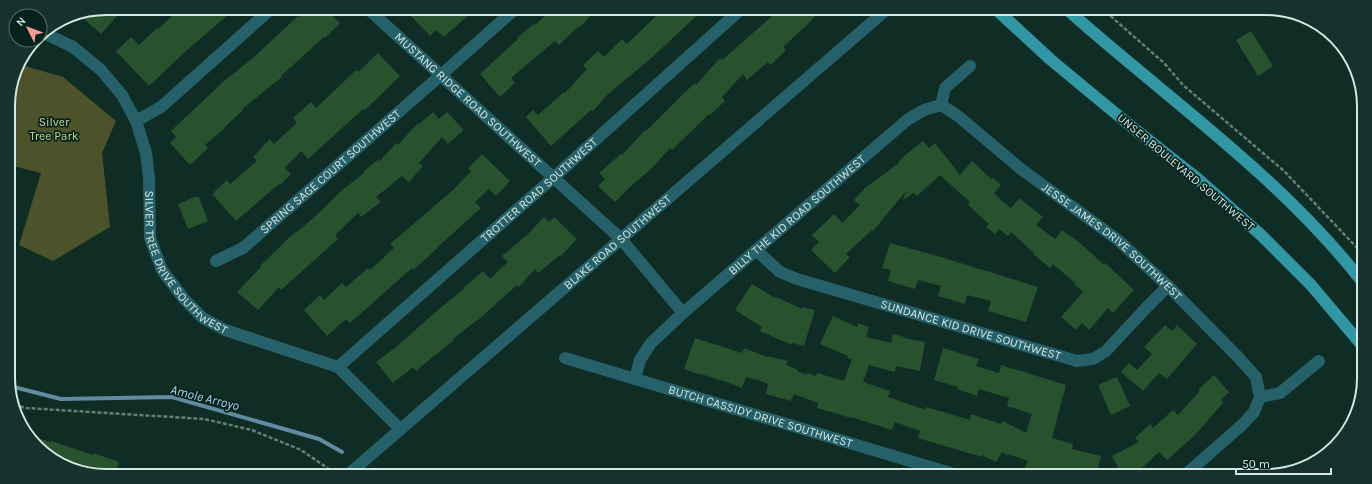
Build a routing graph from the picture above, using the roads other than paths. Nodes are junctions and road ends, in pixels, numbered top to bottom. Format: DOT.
graph roads {
  1 [pos="264,15"];
  2 [pos="375,15"];
  3 [pos="508,15"];
  4 [pos="735,15"];
  5 [pos="879,15"];
  6 [pos="1002,15"];
  7 [pos="1073,15"];
  8 [pos="50,34"];
  9 [pos="970,66"];
  10 [pos="440,75"];
  11 [pos="941,106"];
  12 [pos="136,121"];
  13 [pos="554,178"];
  14 [pos="621,239"];
  15 [pos="756,250"];
  16 [pos="216,261"];
  17 [pos="1357,275"];
  18 [pos="1168,286"];
  19 [pos="683,313"];
  20 [pos="1357,339"];
  21 [pos="564,358"];
  22 [pos="1319,361"];
  23 [pos="338,367"];
  24 [pos="635,379"];
  25 [pos="1260,396"];
  26 [pos="400,429"];
  27 [pos="354,469"];
  28 [pos="940,469"];
  29 [pos="1192,469"];
  1 -- 12 [label="street"];
  2 -- 10 [label="street, MUSTANG RIDGE ROAD SOUTHWEST"];
  3 -- 10 [label="street, SPRING SAGE COURT SOUTHWEST"];
  4 -- 13 [label="street, TROTTER ROAD SOUTHWEST"];
  5 -- 14 [label="street, BLAKE ROAD SOUTHWEST"];
  6 -- 20 [label="main road, UNSER BOULEVARD SOUTHWEST"];
  7 -- 17 [label="main road"];
  8 -- 12 [label="street, SILVER TREE DRIVE SOUTHWEST"];
  9 -- 11 [label="street"];
  10 -- 13 [label="street, MUSTANG RIDGE ROAD SOUTHWEST"];
  10 -- 16 [label="street, SPRING SAGE COURT SOUTHWEST"];
  11 -- 15 [label="street, BILLY THE KID ROAD SOUTHWEST"];
  11 -- 18 [label="street, JESSE JAMES DRIVE SOUTHWEST"];
  12 -- 23 [label="street, SILVER TREE DRIVE SOUTHWEST"];
  13 -- 14 [label="street, MUSTANG RIDGE ROAD SOUTHWEST"];
  13 -- 23 [label="street, TROTTER ROAD SOUTHWEST"];
  14 -- 19 [label="street, MUSTANG RIDGE ROAD SOUTHWEST"];
  14 -- 26 [label="street, BLAKE ROAD SOUTHWEST"];
  15 -- 18 [label="street, SUNDANCE KID DRIVE SOUTHWEST"];
  15 -- 19 [label="street, BILLY THE KID ROAD SOUTHWEST"];
  18 -- 25 [label="street, JESSE JAMES DRIVE SOUTHWEST"];
  19 -- 24 [label="street, BILLY THE KID ROAD SOUTHWEST"];
  21 -- 24 [label="street, BUTCH CASSIDY DRIVE SOUTHWEST"];
  22 -- 25 [label="street"];
  23 -- 26 [label="street, SILVER TREE DRIVE SOUTHWEST"];
  24 -- 28 [label="street, BUTCH CASSIDY DRIVE SOUTHWEST"];
  25 -- 29 [label="street"];
  26 -- 27 [label="street, BLAKE ROAD SOUTHWEST"];
}
